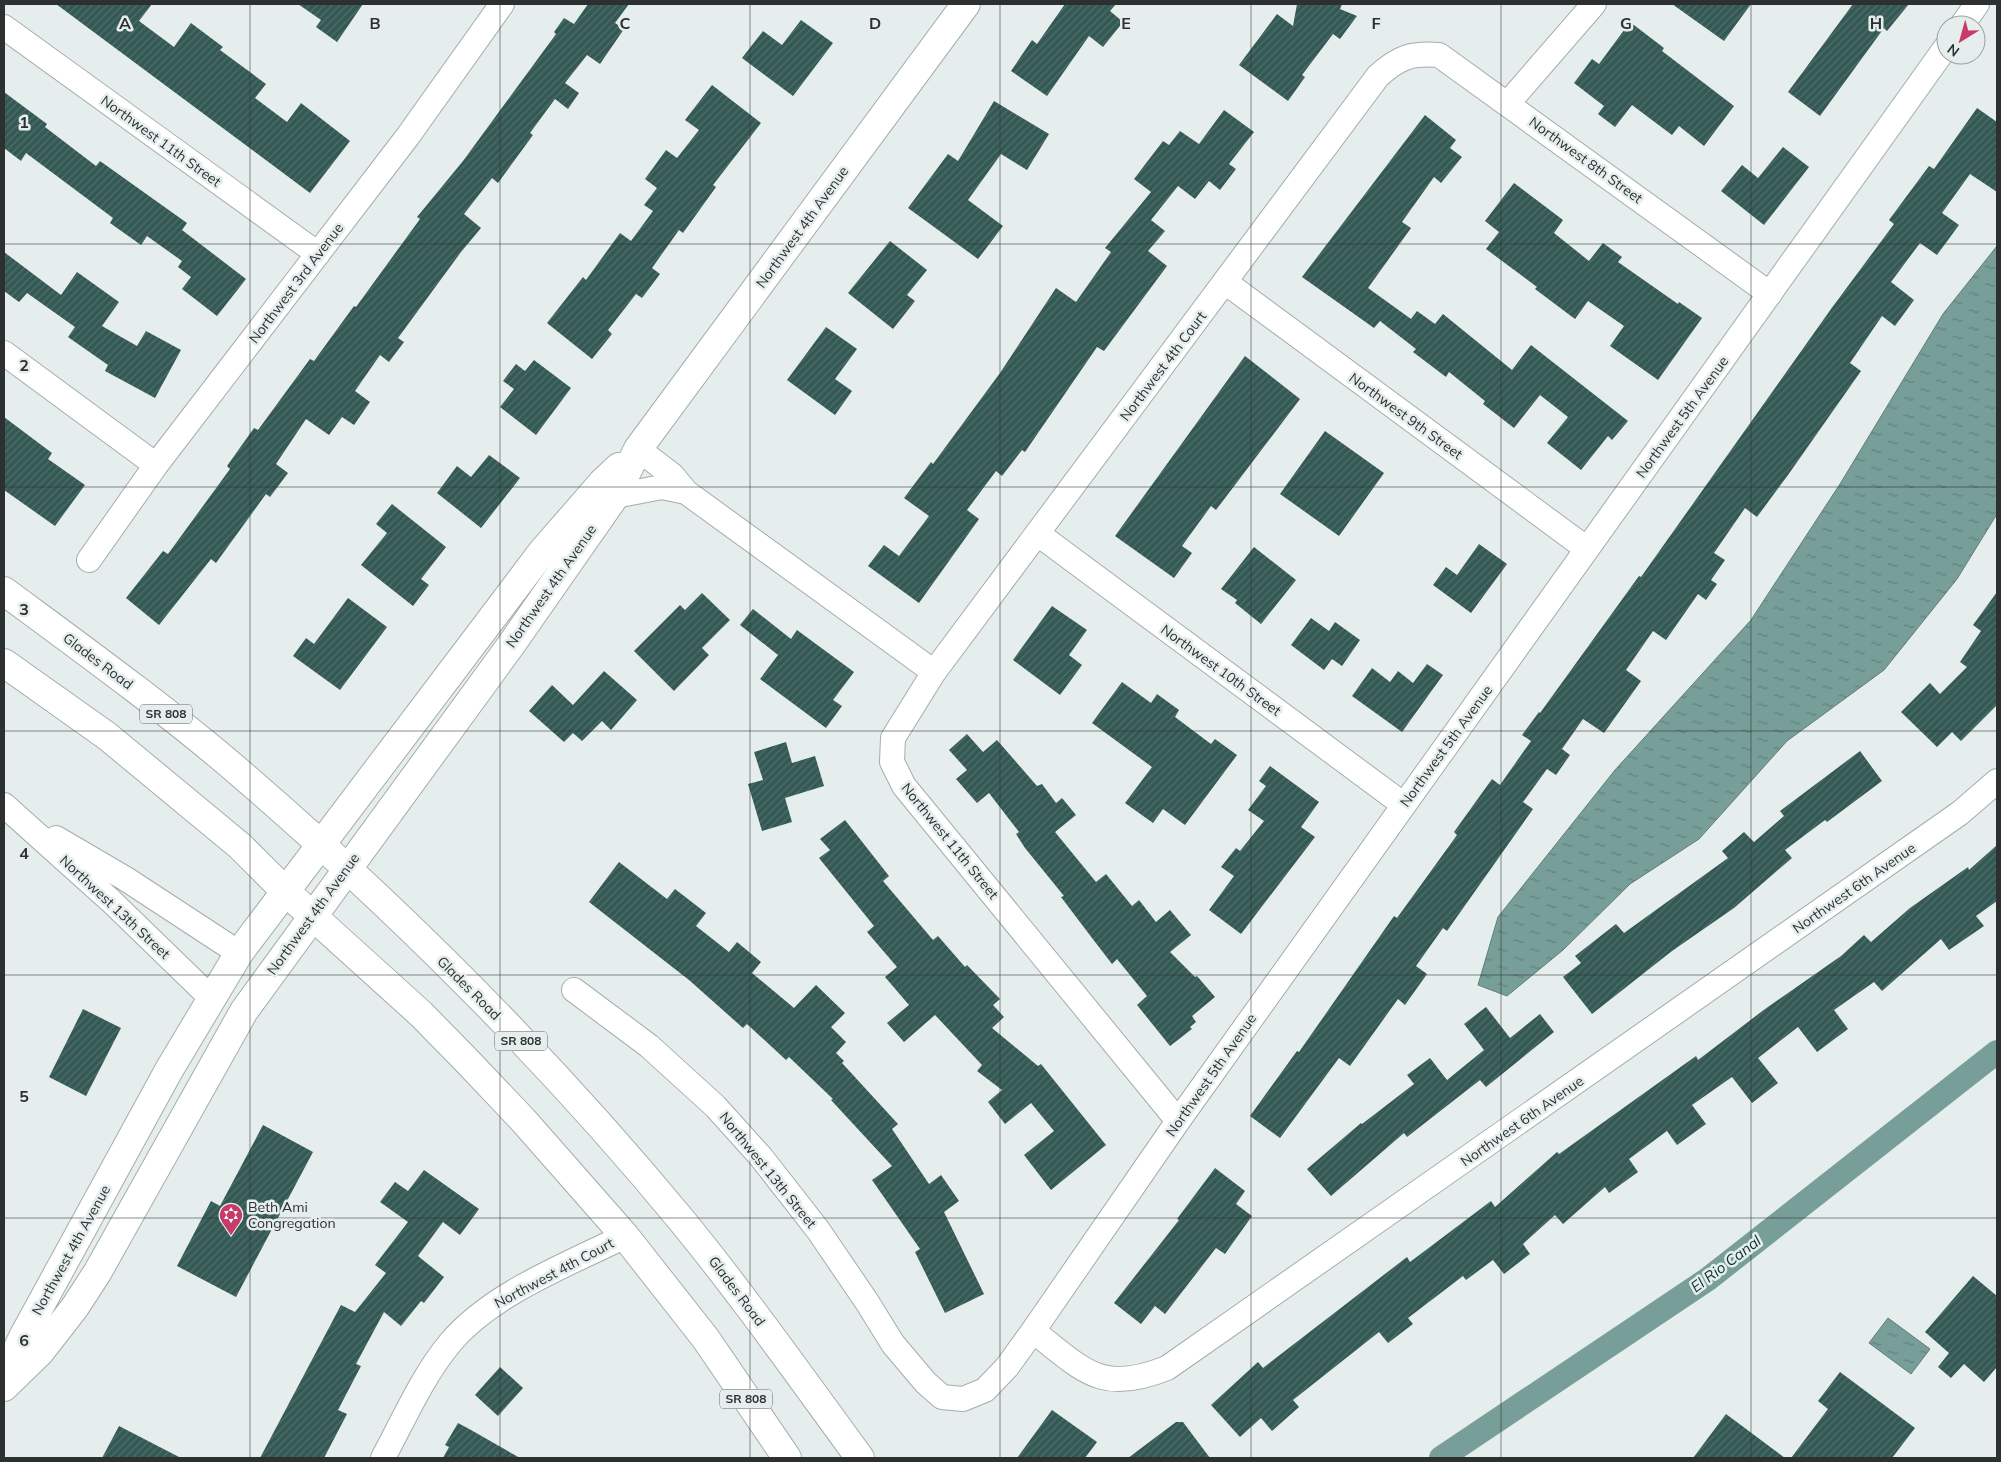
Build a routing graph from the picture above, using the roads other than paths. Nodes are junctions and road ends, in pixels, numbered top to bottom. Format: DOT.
graph roads {
  1 [pos="502,4"];
  2 [pos="966,4"];
  3 [pos="1594,4"];
  4 [pos="1977,4"];
  5 [pos="1969,15"];
  6 [pos="4,27"];
  7 [pos="1936,61"];
  8 [pos="1395,62"];
  9 [pos="1508,103"];
  10 [pos="318,254"];
  11 [pos="1225,282"];
  12 [pos="1770,294"];
  13 [pos="4,353"];
  14 [pos="638,449"];
  15 [pos="156,465"];
  16 [pos="686,492"];
  17 [pos="615,496"];
  18 [pos="1038,534"];
  19 [pos="1587,549"];
  20 [pos="89,560"];
  21 [pos="4,591"];
  22 [pos="4,663"];
  23 [pos="934,672"];
  24 [pos="1997,781"];
  25 [pos="1404,805"];
  26 [pos="11,810"];
  27 [pos="321,846"];
  28 [pos="347,868"];
  29 [pos="285,891"];
  30 [pos="312,915"];
  31 [pos="239,953"];
  32 [pos="574,990"];
  33 [pos="210,998"];
  34 [pos="1178,1121"];
  35 [pos="625,1236"];
  36 [pos="1032,1331"];
  37 [pos="4,1378"];
  38 [pos="926,1383"];
  39 [pos="4,1387"];
  40 [pos="383,1458"];
  41 [pos="786,1458"];
  42 [pos="860,1458"];
  1 -- 10 [label="street, Northwest 3rd Avenue"];
  2 -- 14 [label="street, Northwest 4th Avenue"];
  3 -- 9 [label="street"];
  4 -- 5 [label="street"];
  6 -- 10 [label="street, Northwest 11th Street"];
  7 -- 12 [label="street, Northwest 5th Avenue"];
  8 -- 9 [label="street, Northwest 8th Street"];
  8 -- 11 [label="street, Northwest 4th Court"];
  9 -- 12 [label="street, Northwest 8th Street"];
  10 -- 15 [label="street, Northwest 3rd Avenue"];
  11 -- 18 [label="street, Northwest 4th Court"];
  11 -- 19 [label="street, Northwest 9th Street"];
  12 -- 19 [label="street, Northwest 5th Avenue"];
  13 -- 15 [label="street"];
  14 -- 16 [label="street"];
  14 -- 17 [label="street, Northwest 4th Avenue"];
  14 -- 27 [label="street, Northwest 4th Avenue"];
  15 -- 20 [label="street, Northwest 3rd Avenue"];
  16 -- 17 [label="street"];
  16 -- 23 [label="street"];
  17 -- 28 [label="street, Northwest 4th Avenue"];
  18 -- 23 [label="street, Northwest 4th Court"];
  18 -- 25 [label="street, Northwest 10th Street"];
  19 -- 25 [label="street, Northwest 5th Avenue"];
  21 -- 27 [label="street, Glades Road / SR 808"];
  22 -- 29 [label="street, SR 808"];
  23 -- 34 [label="street, Northwest 11th Street"];
  24 -- 36 [label="street, Northwest 6th Avenue"];
  25 -- 34 [label="street, Northwest 5th Avenue"];
  26 -- 31 [label="street, Northwest 13th Street"];
  26 -- 33 [label="street, Northwest 13th Street"];
  27 -- 28 [label="street, Glades Road / SR 808"];
  27 -- 29 [label="street, Northwest 4th Avenue"];
  28 -- 30 [label="street, Northwest 4th Avenue"];
  28 -- 42 [label="street, Glades Road / SR 808"];
  29 -- 30 [label="street, SR 808"];
  29 -- 31 [label="street, Northwest 4th Avenue"];
  30 -- 35 [label="street, SR 808"];
  30 -- 39 [label="street, Northwest 4th Avenue"];
  31 -- 33 [label="street, Northwest 4th Avenue"];
  32 -- 38 [label="street, Northwest 13th Street"];
  33 -- 37 [label="street, Northwest 4th Avenue"];
  34 -- 36 [label="street, Northwest 5th Avenue"];
  35 -- 40 [label="street, Northwest 4th Court"];
  35 -- 41 [label="street, SR 808"];
  36 -- 38 [label="street, Northwest 5th Avenue"];
}
